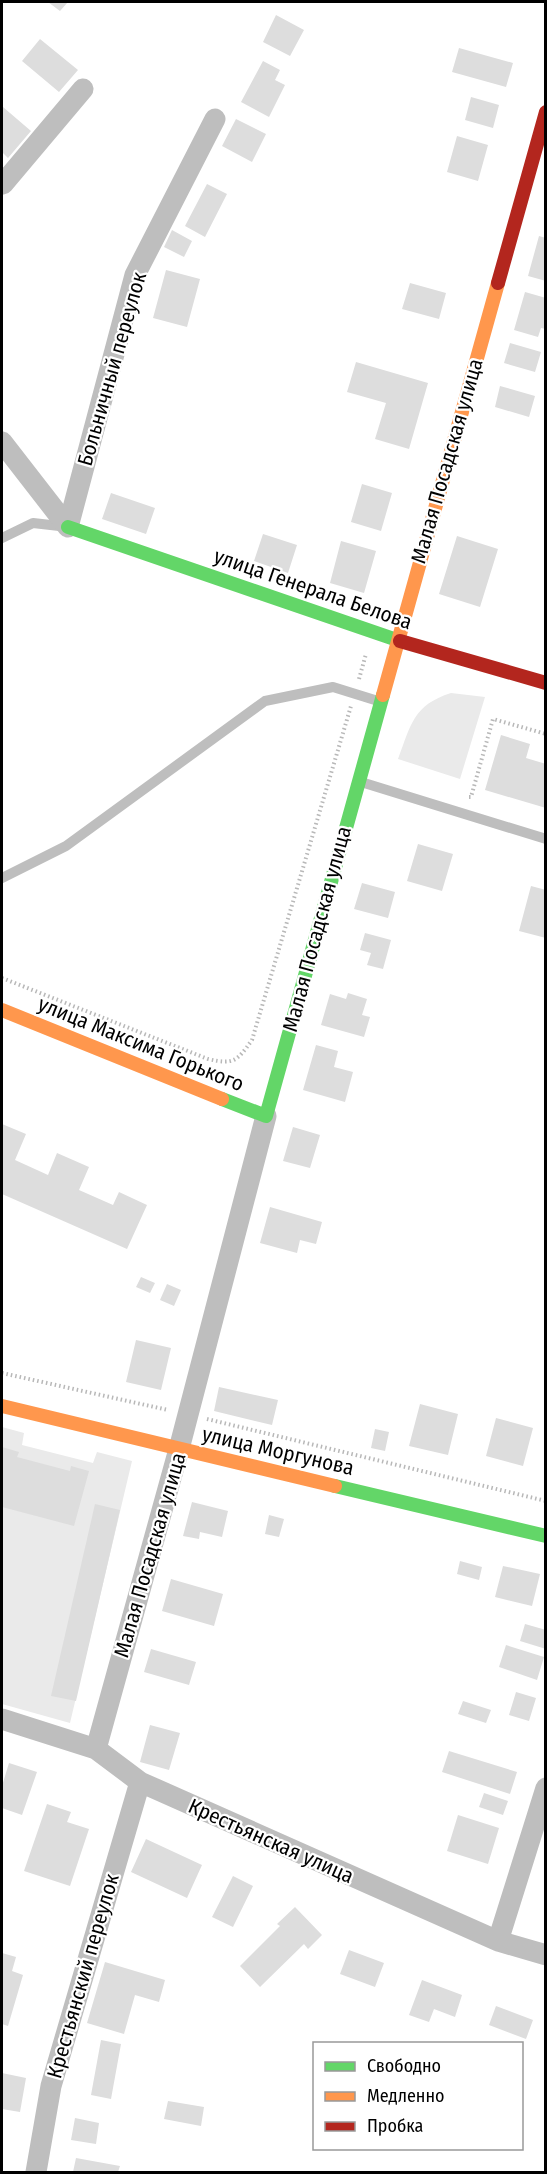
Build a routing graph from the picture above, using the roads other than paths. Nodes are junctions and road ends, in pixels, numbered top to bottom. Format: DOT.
graph roads {
  1 [pos="83,89"];
  2 [pos="546,112"];
  3 [pos="215,119"];
  4 [pos="2,185"];
  5 [pos="2,442"];
  6 [pos="68,527"];
  7 [pos="2,538"];
  8 [pos="390,638"];
  9 [pos="546,683"];
  10 [pos="380,702"];
  11 [pos="358,781"];
  12 [pos="546,839"];
  13 [pos="2,878"];
  14 [pos="2,1010"];
  15 [pos="266,1116"];
  16 [pos="2,1406"];
  17 [pos="179,1449"];
  18 [pos="546,1536"];
  19 [pos="2,1719"];
  20 [pos="96,1749"];
  21 [pos="140,1782"];
  22 [pos="546,1788"];
  23 [pos="498,1941"];
  24 [pos="546,1955"];
  25 [pos="36,2172"];
  1 -- 4 [label="street"];
  2 -- 8 [label="main road, Малая Посадская улица"];
  3 -- 6 [label="street, Больничный переулок"];
  5 -- 6 [label="street"];
  6 -- 7 [label="lane"];
  6 -- 8 [label="main road, улица Генерала Белова"];
  8 -- 9 [label="main road, улица Генерала Белова"];
  8 -- 10 [label="main road, Малая Посадская улица"];
  10 -- 11 [label="main road, Малая Посадская улица"];
  10 -- 13 [label="lane"];
  11 -- 12 [label="lane"];
  11 -- 15 [label="main road, Малая Посадская улица"];
  14 -- 15 [label="main road, улица Максима Горького"];
  15 -- 17 [label="street, Малая Посадская улица"];
  16 -- 17 [label="main road, улица Моргунова"];
  17 -- 18 [label="main road, улица Моргунова"];
  17 -- 20 [label="street, Малая Посадская улица"];
  19 -- 20 [label="street, Крестьянская улица"];
  20 -- 21 [label="street, Крестьянская улица"];
  21 -- 23 [label="street, Крестьянская улица"];
  21 -- 25 [label="street, Крестьянский переулок"];
  22 -- 23 [label="street"];
  23 -- 24 [label="street, Крестьянская улица"];
}
